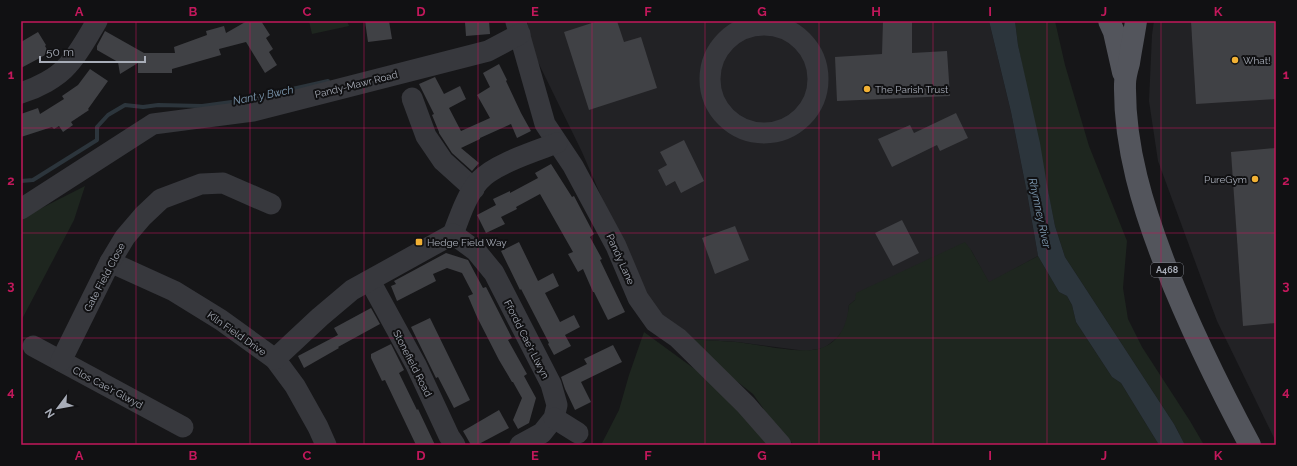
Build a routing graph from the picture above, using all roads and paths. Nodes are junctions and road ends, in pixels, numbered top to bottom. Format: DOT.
graph roads {
  1 [pos="97,21"];
  2 [pos="1109,21"];
  3 [pos="1136,21"];
  4 [pos="740,25"];
  5 [pos="518,28"];
  6 [pos="1125,81"];
  7 [pos="21,93"];
  8 [pos="412,98"];
  9 [pos="557,144"];
  10 [pos="474,189"];
  11 [pos="271,204"];
  12 [pos="21,209"];
  13 [pos="453,234"];
  14 [pos="110,262"];
  15 [pos="370,281"];
  16 [pos="33,346"];
  17 [pos="275,359"];
  18 [pos="61,362"];
  19 [pos="554,418"];
  20 [pos="183,427"];
  21 [pos="578,433"];
  22 [pos="326,445"];
  23 [pos="455,445"];
  24 [pos="520,445"];
  25 [pos="781,445"];
  26 [pos="1250,445"];
  1 -- 7 [label="street"];
  2 -- 6 [label="main road, A468"];
  3 -- 6 [label="main road, A468"];
  4 -- 4 [label="street"];
  5 -- 9 [label="street, Pandy Lane"];
  5 -- 12 [label="street, Pandy-Mawr Road"];
  6 -- 26 [label="main road, A468"];
  8 -- 10 [label="street"];
  9 -- 10 [label="street"];
  9 -- 25 [label="street, Pandy Lane"];
  10 -- 13 [label="street"];
  11 -- 14 [label="street, Gate Field Close"];
  13 -- 15 [label="street"];
  13 -- 19 [label="street, Ffordd Cae'r Llwyn"];
  14 -- 17 [label="street, Kiln Field Drive"];
  14 -- 18 [label="street, Gate Field Close"];
  15 -- 17 [label="street"];
  15 -- 23 [label="street, Stonefield Road"];
  16 -- 18 [label="street, Clos Cae'r Glwyd"];
  17 -- 22 [label="street, Kiln Field Drive"];
  18 -- 20 [label="street, Clos Cae'r Glwyd"];
  19 -- 21 [label="street"];
  19 -- 24 [label="street"];
}
